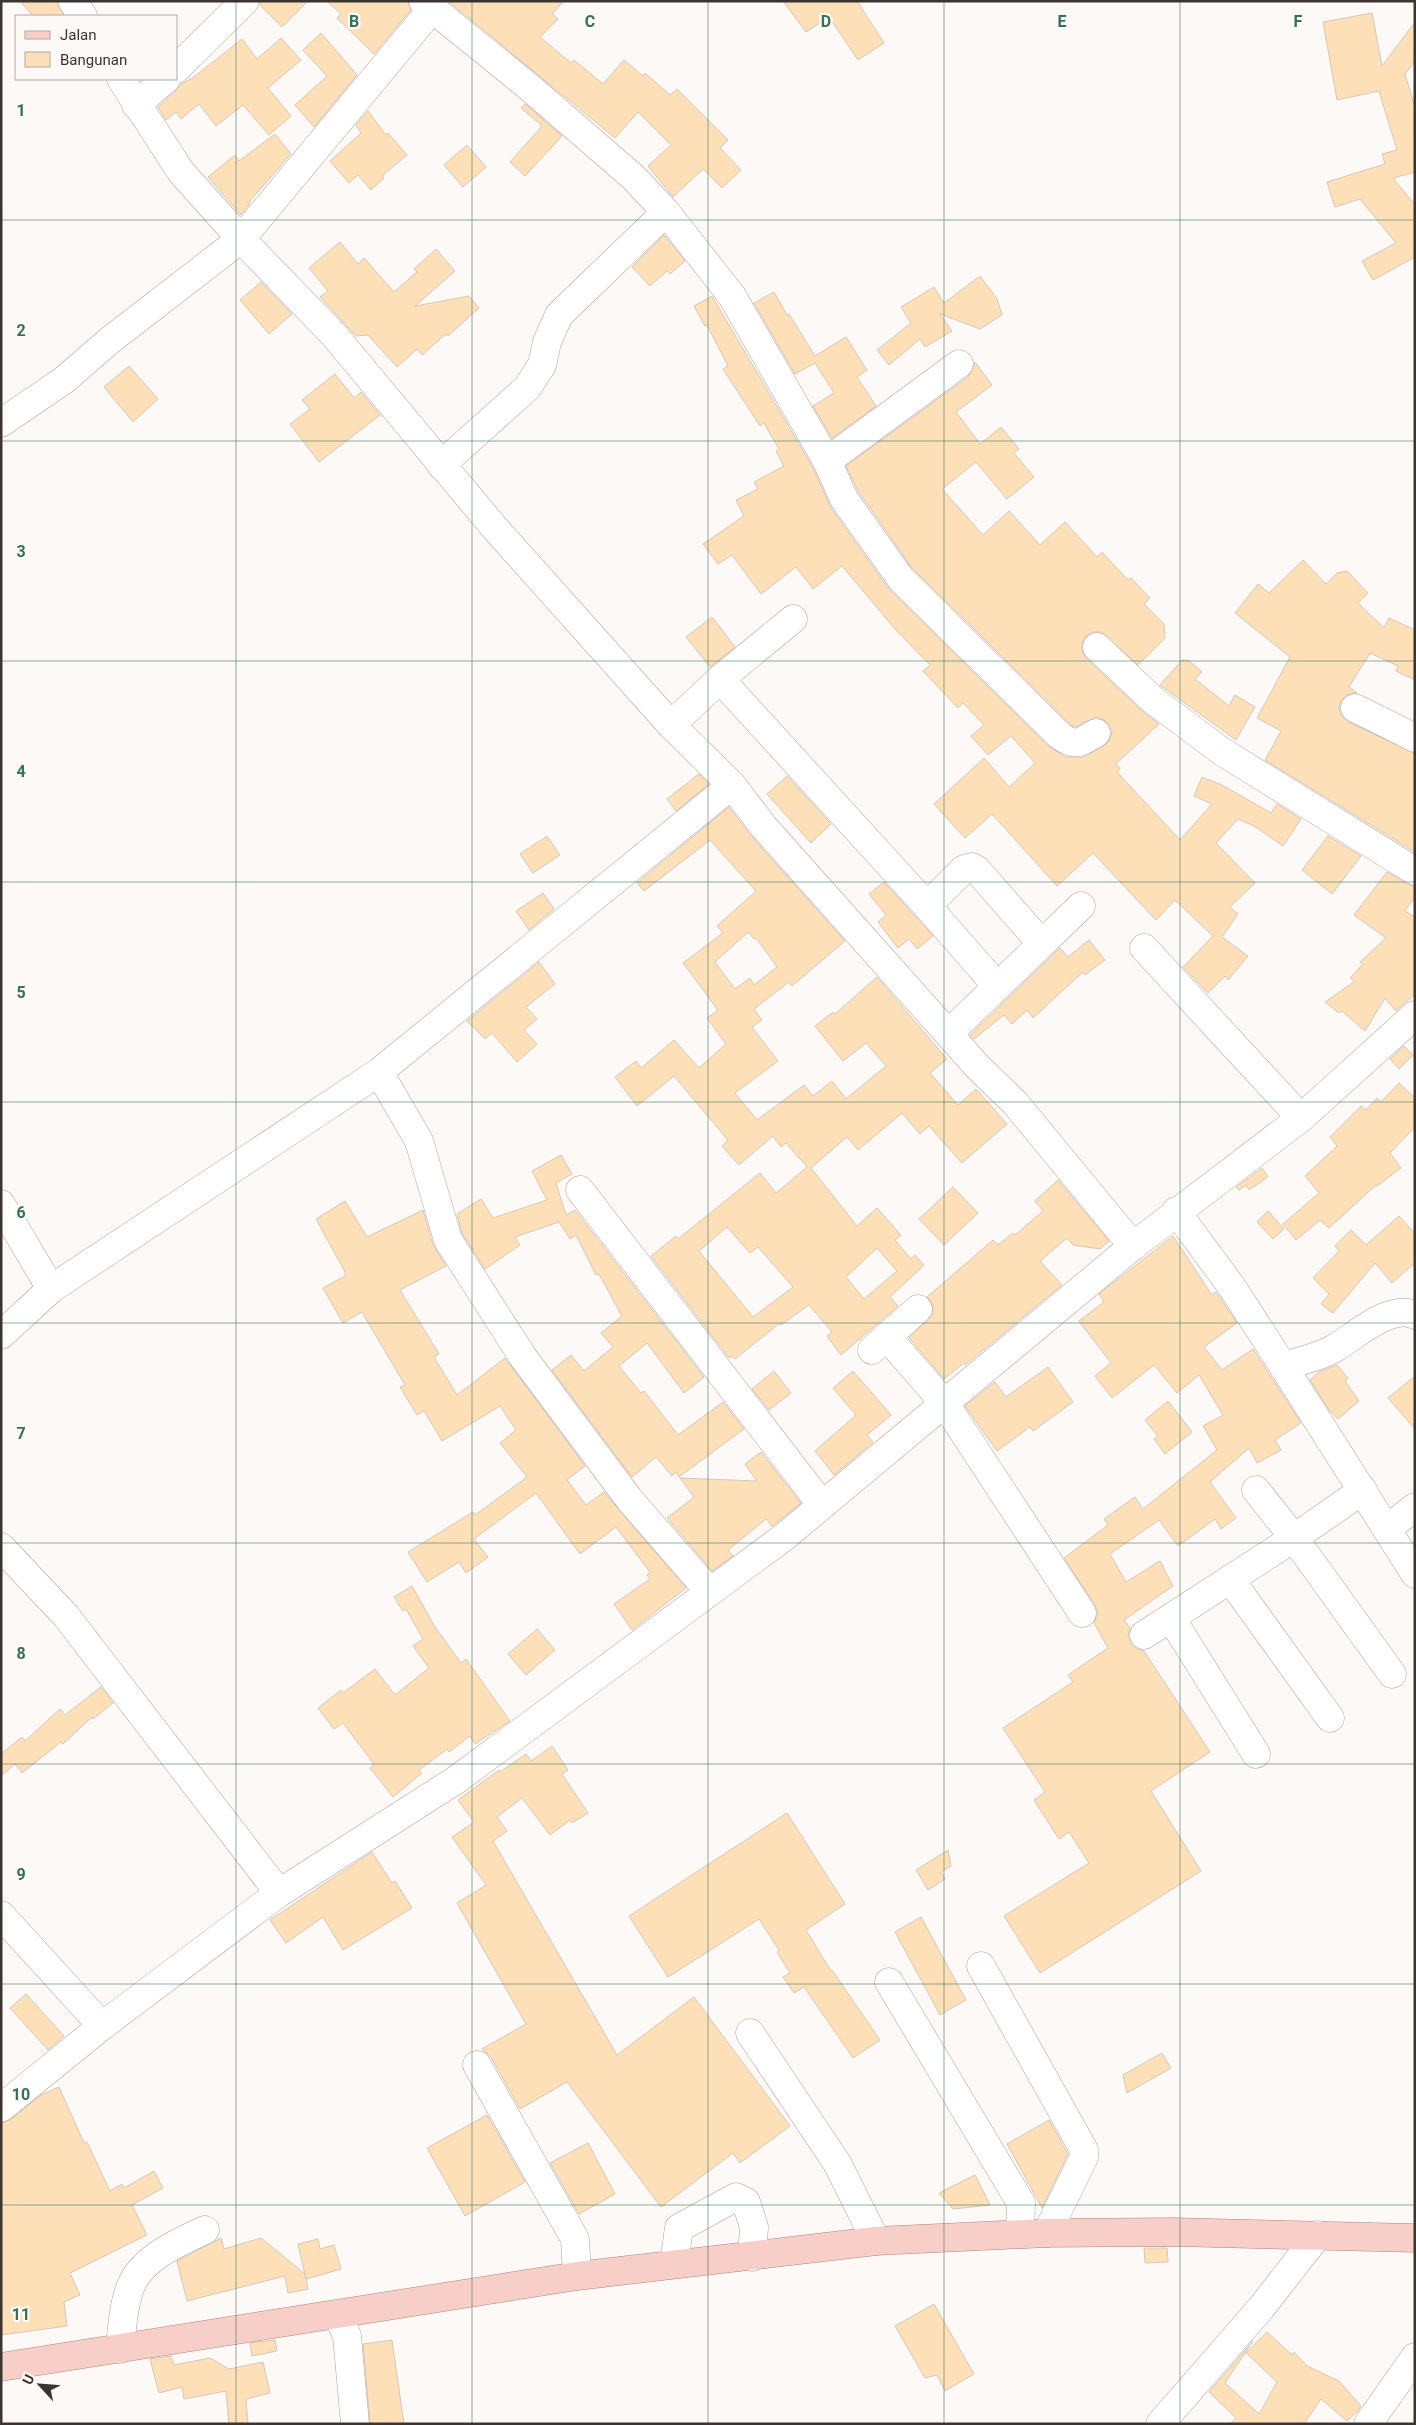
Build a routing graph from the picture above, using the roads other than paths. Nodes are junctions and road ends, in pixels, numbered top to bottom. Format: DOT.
graph roads {
  1 [pos="72,1"];
  2 [pos="245,1"];
  3 [pos="427,5"];
  4 [pos="81,15"];
  5 [pos="178,68"];
  6 [pos="121,80"];
  7 [pos="165,80"];
  8 [pos="136,105"];
  9 [pos="666,212"];
  10 [pos="241,239"];
  11 [pos="959,364"];
  12 [pos="1,423"];
  13 [pos="827,461"];
  14 [pos="441,465"];
  15 [pos="794,619"];
  16 [pos="1097,648"];
  17 [pos="720,678"];
  18 [pos="1355,708"];
  19 [pos="671,725"];
  20 [pos="1096,732"];
  21 [pos="1415,738"];
  22 [pos="732,785"];
  23 [pos="1415,872"];
  24 [pos="927,906"];
  25 [pos="1081,906"];
  26 [pos="1041,943"];
  27 [pos="1144,948"];
  28 [pos="997,986"];
  29 [pos="1415,1015"];
  30 [pos="949,1033"];
  31 [pos="379,1072"];
  32 [pos="1301,1118"];
  33 [pos="580,1190"];
  34 [pos="1,1204"];
  35 [pos="1176,1211"];
  36 [pos="1133,1246"];
  37 [pos="51,1289"];
  38 [pos="918,1309"];
  39 [pos="1415,1315"];
  40 [pos="1,1335"];
  41 [pos="1283,1366"];
  42 [pos="945,1404"];
  43 [pos="1256,1490"];
  44 [pos="1363,1490"];
  45 [pos="822,1505"];
  46 [pos="1415,1507"];
  47 [pos="1387,1529"];
  48 [pos="1294,1538"];
  49 [pos="1,1547"];
  50 [pos="1415,1574"];
  51 [pos="1230,1580"];
  52 [pos="710,1591"];
  53 [pos="1082,1613"];
  54 [pos="1171,1618"];
  55 [pos="1144,1636"];
  56 [pos="1392,1674"];
  57 [pos="1330,1718"];
  58 [pos="1256,1754"];
  59 [pos="279,1893"];
  60 [pos="1,1915"];
  61 [pos="981,1966"];
  62 [pos="889,1982"];
  63 [pos="102,2026"];
  64 [pos="750,2033"];
  65 [pos="478,2065"];
  66 [pos="1,2108"];
  67 [pos="205,2230"];
  68 [pos="1047,2233"];
  69 [pos="1020,2234"];
  70 [pos="1318,2235"];
  71 [pos="1415,2238"];
  72 [pos="876,2241"];
  73 [pos="752,2257"];
  74 [pos="674,2263"];
  75 [pos="577,2276"];
  76 [pos="338,2315"];
  77 [pos="120,2349"];
  78 [pos="1415,2357"];
  79 [pos="1,2367"];
  80 [pos="355,2424"];
  81 [pos="1160,2424"];
  82 [pos="1368,2424"];
  1 -- 4 [label="street"];
  2 -- 5 [label="street"];
  3 -- 9 [label="street"];
  3 -- 10 [label="street"];
  6 -- 8 [label="street"];
  7 -- 8 [label="street"];
  8 -- 10 [label="street"];
  9 -- 13 [label="street"];
  9 -- 14 [label="street"];
  10 -- 12 [label="street"];
  10 -- 14 [label="street"];
  11 -- 13 [label="street"];
  13 -- 20 [label="street"];
  14 -- 19 [label="street"];
  15 -- 17 [label="street"];
  16 -- 23 [label="street"];
  17 -- 19 [label="street"];
  17 -- 24 [label="street"];
  18 -- 21 [label="street"];
  19 -- 22 [label="street"];
  22 -- 30 [label="street"];
  22 -- 31 [label="street"];
  24 -- 26 [label="street"];
  24 -- 28 [label="street"];
  25 -- 26 [label="street"];
  26 -- 28 [label="street"];
  27 -- 32 [label="street"];
  28 -- 30 [label="street"];
  29 -- 32 [label="street"];
  30 -- 36 [label="street"];
  31 -- 37 [label="street"];
  31 -- 52 [label="street"];
  32 -- 35 [label="street"];
  33 -- 45 [label="street"];
  34 -- 37 [label="street"];
  35 -- 36 [label="street"];
  35 -- 41 [label="street"];
  36 -- 42 [label="street"];
  37 -- 40 [label="street"];
  38 -- 42 [label="street"];
  39 -- 41 [label="street"];
  41 -- 44 [label="street"];
  42 -- 45 [label="street"];
  42 -- 53 [label="street"];
  43 -- 48 [label="street"];
  44 -- 47 [label="street"];
  44 -- 48 [label="street"];
  45 -- 52 [label="street"];
  46 -- 47 [label="street"];
  47 -- 50 [label="street"];
  48 -- 51 [label="street"];
  48 -- 56 [label="street"];
  49 -- 59 [label="street"];
  51 -- 54 [label="street"];
  51 -- 57 [label="street"];
  52 -- 59 [label="street"];
  54 -- 55 [label="street"];
  54 -- 58 [label="street"];
  59 -- 63 [label="street"];
  60 -- 63 [label="street"];
  61 -- 68 [label="street"];
  62 -- 69 [label="street"];
  63 -- 66 [label="street"];
  64 -- 72 [label="street"];
  65 -- 75 [label="street"];
  67 -- 77 [label="street"];
  68 -- 69 [label="main road"];
  68 -- 70 [label="main road"];
  69 -- 72 [label="main road"];
  70 -- 71 [label="main road"];
  70 -- 81 [label="street"];
  72 -- 73 [label="main road"];
  73 -- 74 [label="main road"];
  73 -- 74 [label="street"];
  74 -- 75 [label="main road"];
  75 -- 76 [label="main road"];
  76 -- 77 [label="main road"];
  76 -- 80 [label="street"];
  77 -- 79 [label="main road"];
  78 -- 82 [label="street"];
}
